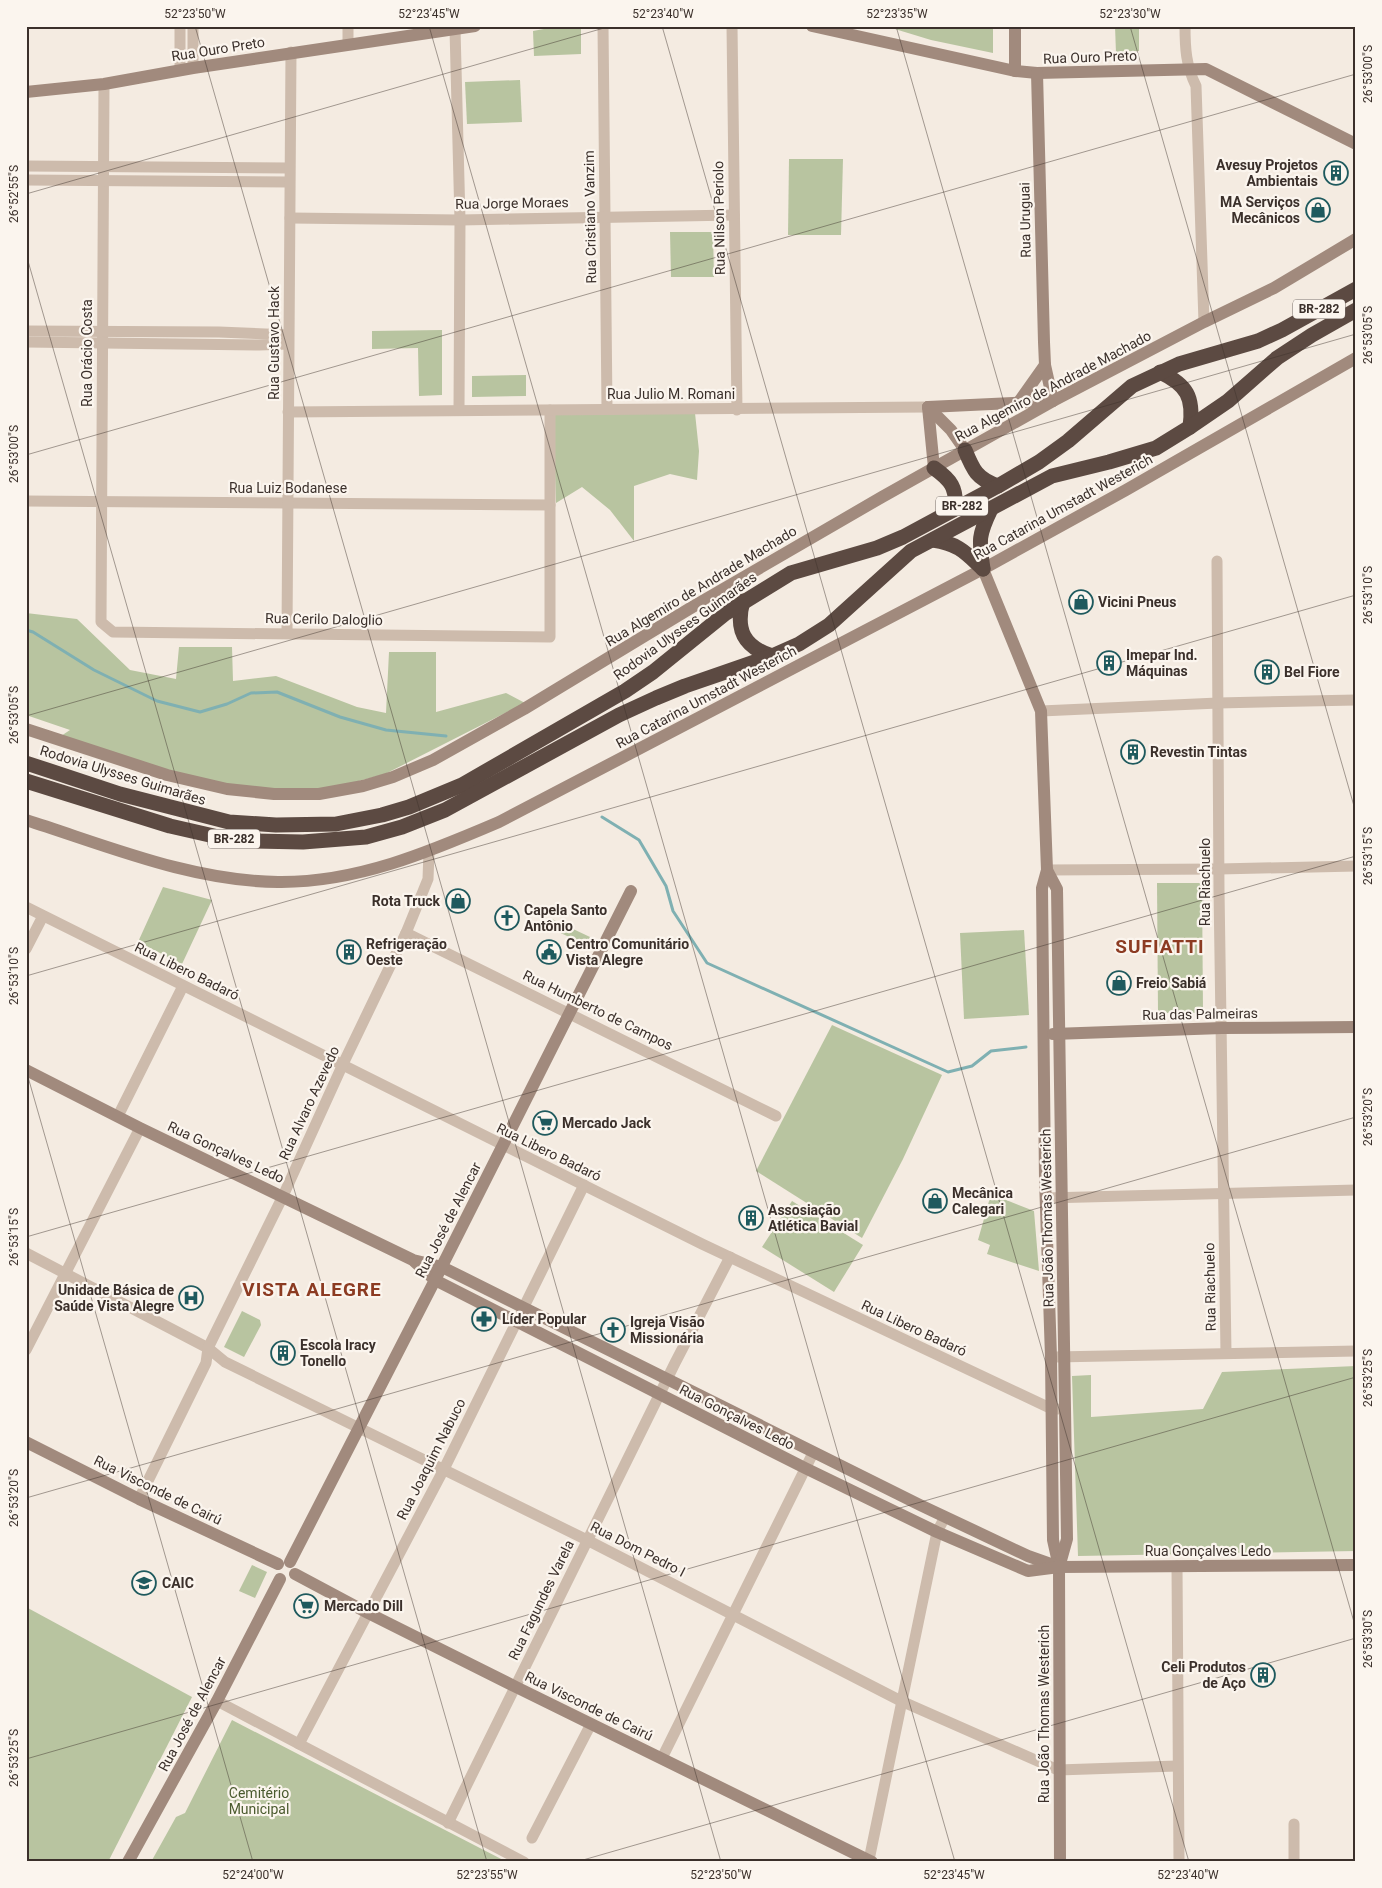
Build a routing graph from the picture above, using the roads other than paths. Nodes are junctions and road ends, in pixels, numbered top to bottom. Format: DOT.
graph roads {
  1 [pos="180,26"];
  2 [pos="193,26"];
  3 [pos="348,26"];
  4 [pos="475,26"];
  5 [pos="603,26"];
  6 [pos="732,26"];
  7 [pos="812,26"];
  8 [pos="1015,26"];
  9 [pos="1185,26"];
  10 [pos="455,29"];
  11 [pos="855,31"];
  12 [pos="348,44"];
  13 [pos="291,52"];
  14 [pos="193,68"];
  15 [pos="180,70"];
  16 [pos="1188,70"];
  17 [pos="1015,71"];
  18 [pos="1038,74"];
  19 [pos="104,84"];
  20 [pos="26,92"];
  21 [pos="1356,144"];
  22 [pos="28,166"];
  23 [pos="103,167"];
  24 [pos="174,167"];
  25 [pos="229,167"];
  26 [pos="289,168"];
  27 [pos="28,180"];
  28 [pos="103,181"];
  29 [pos="174,181"];
  30 [pos="229,181"];
  31 [pos="289,182"];
  32 [pos="605,216"];
  33 [pos="734,216"];
  34 [pos="290,218"];
  35 [pos="460,220"];
  36 [pos="1356,239"];
  37 [pos="1356,289"];
  38 [pos="1356,310"];
  39 [pos="1204,322"];
  40 [pos="168,332"];
  41 [pos="219,332"];
  42 [pos="30,337"];
  43 [pos="102,337"];
  44 [pos="288,339"];
  45 [pos="169,344"];
  46 [pos="219,344"];
  47 [pos="1356,358"];
  48 [pos="1045,365"];
  49 [pos="1160,372"];
  50 [pos="1053,401"];
  51 [pos="1018,402"];
  52 [pos="928,407"];
  53 [pos="607,408"];
  54 [pos="459,410"];
  55 [pos="550,410"];
  56 [pos="736,410"];
  57 [pos="288,412"];
  58 [pos="1190,427"];
  59 [pos="965,450"];
  60 [pos="934,468"];
  61 [pos="998,486"];
  62 [pos="26,501"];
  63 [pos="102,502"];
  64 [pos="287,504"];
  65 [pos="550,505"];
  66 [pos="955,509"];
  67 [pos="990,509"];
  68 [pos="933,540"];
  69 [pos="1217,561"];
  70 [pos="984,568"];
  71 [pos="743,601"];
  72 [pos="101,622"];
  73 [pos="287,633"];
  74 [pos="772,656"];
  75 [pos="1356,700"];
  76 [pos="1218,703"];
  77 [pos="1041,710"];
  78 [pos="26,729"];
  79 [pos="26,763"];
  80 [pos="26,781"];
  81 [pos="26,820"];
  82 [pos="429,852"];
  83 [pos="1356,866"];
  84 [pos="1219,869"];
  85 [pos="1047,870"];
  86 [pos="632,891"];
  87 [pos="26,907"];
  88 [pos="43,916"];
  89 [pos="406,933"];
  90 [pos="26,949"];
  91 [pos="1043,960"];
  92 [pos="1058,960"];
  93 [pos="183,986"];
  94 [pos="569,1013"];
  95 [pos="1356,1027"];
  96 [pos="1222,1028"];
  97 [pos="1044,1034"];
  98 [pos="1060,1034"];
  99 [pos="343,1064"];
  100 [pos="26,1070"];
  101 [pos="118,1116"];
  102 [pos="776,1116"];
  103 [pos="1045,1120"];
  104 [pos="1061,1120"];
  105 [pos="140,1128"];
  106 [pos="503,1146"];
  107 [pos="584,1186"];
  108 [pos="1356,1190"];
  109 [pos="1224,1193"];
  110 [pos="283,1196"];
  111 [pos="1046,1198"];
  112 [pos="1061,1198"];
  113 [pos="26,1254"];
  114 [pos="730,1257"];
  115 [pos="413,1260"];
  116 [pos="442,1267"];
  117 [pos="64,1274"];
  118 [pos="435,1280"];
  119 [pos="1063,1288"];
  120 [pos="1048,1289"];
  121 [pos="524,1306"];
  122 [pos="516,1322"];
  123 [pos="595,1342"];
  124 [pos="208,1348"];
  125 [pos="26,1350"];
  126 [pos="1356,1351"];
  127 [pos="1226,1353"];
  128 [pos="1057,1356"];
  129 [pos="586,1358"];
  130 [pos="668,1378"];
  131 [pos="660,1394"];
  132 [pos="1058,1409"];
  133 [pos="739,1415"];
  134 [pos="360,1427"];
  135 [pos="731,1431"];
  136 [pos="26,1442"];
  137 [pos="813,1452"];
  138 [pos="805,1468"];
  139 [pos="444,1469"];
  140 [pos="1052,1486"];
  141 [pos="1066,1486"];
  142 [pos="883,1487"];
  143 [pos="139,1498"];
  144 [pos="876,1503"];
  145 [pos="945,1517"];
  146 [pos="937,1532"];
  147 [pos="587,1540"];
  148 [pos="1356,1564"];
  149 [pos="288,1566"];
  150 [pos="1060,1566"];
  151 [pos="1178,1566"];
  152 [pos="368,1613"];
  153 [pos="733,1614"];
  154 [pos="516,1687"];
  155 [pos="901,1700"];
  156 [pos="217,1701"];
  157 [pos="591,1724"];
  158 [pos="299,1744"];
  159 [pos="662,1758"];
  160 [pos="1177,1766"];
  161 [pos="1058,1770"];
  162 [pos="448,1823"];
  163 [pos="1294,1824"];
  164 [pos="532,1838"];
  165 [pos="870,1861"];
  166 [pos="128,1862"];
  167 [pos="524,1862"];
  168 [pos="1060,1862"];
  169 [pos="1179,1862"];
  170 [pos="1294,1862"];
  1 -- 15 [label="street"];
  2 -- 14 [label="street"];
  3 -- 12 [label="street"];
  4 -- 10 [label="street, Rua Ouro Preto"];
  5 -- 32 [label="street, Rua Cristiano Vanzim"];
  6 -- 33 [label="street, Rua Nilson Periolo"];
  7 -- 11 [label="street, Rua Ouro Preto"];
  8 -- 17 [label="street"];
  9 -- 16 [label="street"];
  10 -- 12 [label="street, Rua Ouro Preto"];
  10 -- 35 [label="street"];
  11 -- 17 [label="street, Rua Ouro Preto"];
  12 -- 13 [label="street, Rua Ouro Preto"];
  13 -- 14 [label="street, Rua Ouro Preto"];
  13 -- 26 [label="street, Rua Gustavo Hack"];
  14 -- 15 [label="street, Rua Ouro Preto"];
  15 -- 19 [label="street, Rua Ouro Preto"];
  16 -- 18 [label="street, Rua Ouro Preto"];
  16 -- 21 [label="street, Rua Ouro Preto"];
  16 -- 39 [label="street"];
  17 -- 18 [label="street, Rua Ouro Preto"];
  18 -- 48 [label="street, Rua Uruguai"];
  19 -- 20 [label="street, Rua Ouro Preto"];
  19 -- 23 [label="street, Rua Orácio Costa"];
  22 -- 23 [label="street"];
  22 -- 27 [label="street"];
  23 -- 24 [label="street"];
  23 -- 28 [label="street, Rua Orácio Costa"];
  24 -- 25 [label="street"];
  24 -- 29 [label="street"];
  25 -- 26 [label="street"];
  25 -- 30 [label="street"];
  26 -- 31 [label="street, Rua Gustavo Hack"];
  27 -- 28 [label="street"];
  28 -- 29 [label="street"];
  28 -- 43 [label="street, Rua Orácio Costa"];
  29 -- 30 [label="street"];
  30 -- 31 [label="street"];
  31 -- 34 [label="street, Rua Gustavo Hack"];
  32 -- 33 [label="street, Rua Jorge Moraes"];
  32 -- 35 [label="street, Rua Jorge Moraes"];
  32 -- 53 [label="street, Rua Cristiano Vanzim"];
  33 -- 56 [label="street, Rua Nilson Periolo"];
  34 -- 35 [label="street, Rua Jorge Moraes"];
  34 -- 44 [label="street, Rua Gustavo Hack"];
  35 -- 54 [label="street"];
  36 -- 39 [label="street, Rua Algemiro de Andrade Machado"];
  37 -- 49 [label="highway, Rodovia Ulysses Guimarães / BR-282"];
  38 -- 58 [label="highway, BR-282"];
  39 -- 50 [label="street, Rua Algemiro de Andrade Machado"];
  40 -- 41 [label="street"];
  40 -- 43 [label="street"];
  40 -- 45 [label="street"];
  41 -- 44 [label="street"];
  41 -- 46 [label="street"];
  42 -- 43 [label="street"];
  43 -- 45 [label="street"];
  43 -- 63 [label="street, Rua Orácio Costa"];
  44 -- 46 [label="street"];
  44 -- 57 [label="street, Rua Gustavo Hack"];
  45 -- 46 [label="street"];
  47 -- 70 [label="street, Rua Catarina Umstadt Westerich"];
  48 -- 50 [label="street, Rua Uruguai"];
  48 -- 51 [label="street"];
  49 -- 58 [label="highway"];
  49 -- 61 [label="highway, Rodovia Ulysses Guimarães / BR-282"];
  50 -- 51 [label="street, Rua Julio M. Romani"];
  50 -- 59 [label="street, Rua Algemiro de Andrade Machado"];
  51 -- 52 [label="street, Rua Julio M. Romani"];
  52 -- 56 [label="street, Rua Julio M. Romani"];
  52 -- 59 [label="street"];
  52 -- 60 [label="street"];
  53 -- 55 [label="street, Rua Julio M. Romani"];
  53 -- 56 [label="street, Rua Julio M. Romani"];
  54 -- 55 [label="street, Rua Julio M. Romani"];
  54 -- 57 [label="street, Rua Julio M. Romani"];
  55 -- 65 [label="street"];
  57 -- 64 [label="street, Rua Gustavo Hack"];
  58 -- 67 [label="highway, BR-282"];
  59 -- 60 [label="street, Rua Algemiro de Andrade Machado"];
  59 -- 61 [label="highway"];
  60 -- 66 [label="highway"];
  60 -- 78 [label="street, Rua Algemiro de Andrade Machado"];
  61 -- 66 [label="highway, Rodovia Ulysses Guimarães / BR-282"];
  62 -- 63 [label="street, Rua Luiz Bodanese"];
  63 -- 64 [label="street, Rua Luiz Bodanese"];
  63 -- 72 [label="street, Rua Orácio Costa"];
  64 -- 65 [label="street, Rua Luiz Bodanese"];
  64 -- 73 [label="street, Rua Gustavo Hack"];
  65 -- 73 [label="street, Rua Cerilo Daloglio"];
  66 -- 71 [label="highway, Rodovia Ulysses Guimarães / BR-282"];
  67 -- 68 [label="highway, BR-282"];
  67 -- 70 [label="highway"];
  68 -- 70 [label="highway"];
  68 -- 74 [label="highway, BR-282"];
  69 -- 76 [label="street, Rua Riachuelo"];
  70 -- 77 [label="street, Rua João Thomas Westerich"];
  70 -- 82 [label="street, Rua Catarina Umstadt Westerich"];
  71 -- 74 [label="highway"];
  71 -- 79 [label="highway, Rodovia Ulysses Guimarães / BR-282"];
  72 -- 73 [label="street, Rua Cerilo Daloglio"];
  74 -- 80 [label="highway, BR-282"];
  75 -- 76 [label="street"];
  76 -- 77 [label="street"];
  76 -- 84 [label="street, Rua Riachuelo"];
  77 -- 85 [label="street, Rua João Thomas Westerich"];
  81 -- 82 [label="street, Rua Catarina Umstadt Westerich"];
  82 -- 89 [label="street, Rua Alvaro Azevedo"];
  83 -- 84 [label="street"];
  84 -- 85 [label="street"];
  84 -- 96 [label="street, Rua Riachuelo"];
  85 -- 91 [label="street, Rua João Thomas Westerich"];
  85 -- 92 [label="street, Rua João Thomas Westerich"];
  86 -- 94 [label="street, Rua José de Alencar"];
  87 -- 88 [label="street, Rua Libero Badaró"];
  88 -- 90 [label="street"];
  88 -- 93 [label="street, Rua Libero Badaró"];
  89 -- 94 [label="street, Rua Humberto de Campos"];
  89 -- 99 [label="street, Rua Alvaro Azevedo"];
  91 -- 92 [label="street"];
  91 -- 97 [label="street, Rua João Thomas Westerich"];
  92 -- 98 [label="street, Rua João Thomas Westerich"];
  93 -- 99 [label="street, Rua Libero Badaró"];
  93 -- 101 [label="street"];
  94 -- 102 [label="street, Rua Humberto de Campos"];
  94 -- 106 [label="street, Rua José de Alencar"];
  95 -- 96 [label="street, Rua das Palmeiras"];
  96 -- 98 [label="street, Rua das Palmeiras"];
  96 -- 109 [label="street, Rua Riachuelo"];
  97 -- 98 [label="street, Rua das Palmeiras"];
  97 -- 103 [label="street, Rua João Thomas Westerich"];
  98 -- 104 [label="street, Rua João Thomas Westerich"];
  99 -- 106 [label="street, Rua Libero Badaró"];
  99 -- 110 [label="street, Rua Alvaro Azevedo"];
  100 -- 101 [label="street, Rua Gonçalves Ledo"];
  101 -- 105 [label="street, Rua Gonçalves Ledo"];
  103 -- 104 [label="street"];
  103 -- 111 [label="street, Rua João Thomas Westerich"];
  104 -- 112 [label="street, Rua João Thomas Westerich"];
  105 -- 110 [label="street, Rua Gonçalves Ledo"];
  105 -- 117 [label="street"];
  106 -- 107 [label="street, Rua Libero Badaró"];
  106 -- 116 [label="street, Rua José de Alencar"];
  107 -- 114 [label="street, Rua Libero Badaró"];
  107 -- 121 [label="street, Rua Joaquim Nabuco"];
  108 -- 109 [label="street"];
  109 -- 112 [label="street"];
  109 -- 127 [label="street, Rua Riachuelo"];
  110 -- 115 [label="street, Rua Gonçalves Ledo"];
  110 -- 124 [label="street, Rua Alvaro Azevedo"];
  111 -- 112 [label="street"];
  111 -- 120 [label="street, Rua João Thomas Westerich"];
  112 -- 119 [label="street, Rua João Thomas Westerich"];
  113 -- 117 [label="street, Rua Dom Pedro I"];
  114 -- 130 [label="street, Rua Fagundes Varela"];
  114 -- 132 [label="street, Rua Libero Badaró"];
  115 -- 116 [label="street, Rua Gonçalves Ledo"];
  115 -- 118 [label="street, Rua Gonçalves Ledo"];
  116 -- 118 [label="street, Rua José de Alencar"];
  116 -- 121 [label="street, Rua Gonçalves Ledo"];
  117 -- 124 [label="street, Rua Dom Pedro I"];
  117 -- 125 [label="street"];
  118 -- 122 [label="street, Rua Gonçalves Ledo"];
  118 -- 134 [label="street, Rua José de Alencar"];
  119 -- 120 [label="street"];
  119 -- 128 [label="street, Rua João Thomas Westerich"];
  120 -- 128 [label="street, Rua João Thomas Westerich"];
  121 -- 122 [label="street, Rua Joaquim Nabuco"];
  121 -- 123 [label="street, Rua Gonçalves Ledo"];
  122 -- 129 [label="street, Rua Gonçalves Ledo"];
  122 -- 139 [label="street, Rua Joaquim Nabuco"];
  123 -- 129 [label="street"];
  123 -- 130 [label="street, Rua Gonçalves Ledo"];
  124 -- 134 [label="street, Rua Dom Pedro I"];
  124 -- 143 [label="street, Rua Alvaro Azevedo"];
  126 -- 127 [label="street"];
  127 -- 128 [label="street"];
  128 -- 132 [label="street, Rua João Thomas Westerich"];
  129 -- 131 [label="street, Rua Gonçalves Ledo"];
  130 -- 131 [label="street, Rua Fagundes Varela"];
  130 -- 133 [label="street, Rua Gonçalves Ledo"];
  131 -- 135 [label="street, Rua Gonçalves Ledo"];
  131 -- 147 [label="street, Rua Fagundes Varela"];
  132 -- 140 [label="street, Rua João Thomas Westerich"];
  132 -- 141 [label="street, Rua João Thomas Westerich"];
  133 -- 135 [label="street"];
  133 -- 137 [label="street, Rua Gonçalves Ledo"];
  134 -- 139 [label="street, Rua Dom Pedro I"];
  134 -- 149 [label="street, Rua José de Alencar"];
  135 -- 138 [label="street, Rua Gonçalves Ledo"];
  136 -- 143 [label="street, Rua Visconde de Cairú"];
  137 -- 138 [label="street"];
  137 -- 142 [label="street, Rua Gonçalves Ledo"];
  138 -- 144 [label="street, Rua Gonçalves Ledo"];
  138 -- 153 [label="street"];
  139 -- 147 [label="street, Rua Dom Pedro I"];
  139 -- 152 [label="street, Rua Joaquim Nabuco"];
  140 -- 141 [label="street"];
  140 -- 150 [label="street, Rua João Thomas Westerich"];
  141 -- 150 [label="street, Rua João Thomas Westerich"];
  142 -- 144 [label="street"];
  142 -- 145 [label="street, Rua Gonçalves Ledo"];
  143 -- 149 [label="street, Rua Visconde de Cairú"];
  144 -- 146 [label="street, Rua Gonçalves Ledo"];
  145 -- 146 [label="street"];
  145 -- 150 [label="street, Rua Gonçalves Ledo"];
  146 -- 150 [label="street, Rua Gonçalves Ledo"];
  146 -- 155 [label="street"];
  147 -- 153 [label="street, Rua Dom Pedro I"];
  147 -- 154 [label="street, Rua Fagundes Varela"];
  148 -- 151 [label="street, Rua Gonçalves Ledo"];
  149 -- 152 [label="street, Rua Visconde de Cairú"];
  149 -- 156 [label="street, Rua José de Alencar"];
  150 -- 151 [label="street, Rua Gonçalves Ledo"];
  150 -- 161 [label="street, Rua João Thomas Westerich"];
  151 -- 160 [label="street"];
  152 -- 154 [label="street, Rua Visconde de Cairú"];
  152 -- 158 [label="street, Rua Joaquim Nabuco"];
  153 -- 155 [label="street, Rua Dom Pedro I"];
  153 -- 159 [label="street"];
  154 -- 157 [label="street, Rua Visconde de Cairú"];
  154 -- 162 [label="street, Rua Fagundes Varela"];
  155 -- 161 [label="street, Rua Dom Pedro I"];
  155 -- 165 [label="street"];
  156 -- 158 [label="street"];
  156 -- 166 [label="street, Rua José de Alencar"];
  157 -- 159 [label="street, Rua Visconde de Cairú"];
  157 -- 164 [label="street"];
  158 -- 162 [label="street"];
  159 -- 165 [label="street, Rua Visconde de Cairú"];
  160 -- 161 [label="street"];
  160 -- 169 [label="street"];
  161 -- 168 [label="street, Rua João Thomas Westerich"];
  162 -- 167 [label="street"];
  163 -- 170 [label="street"];
}
